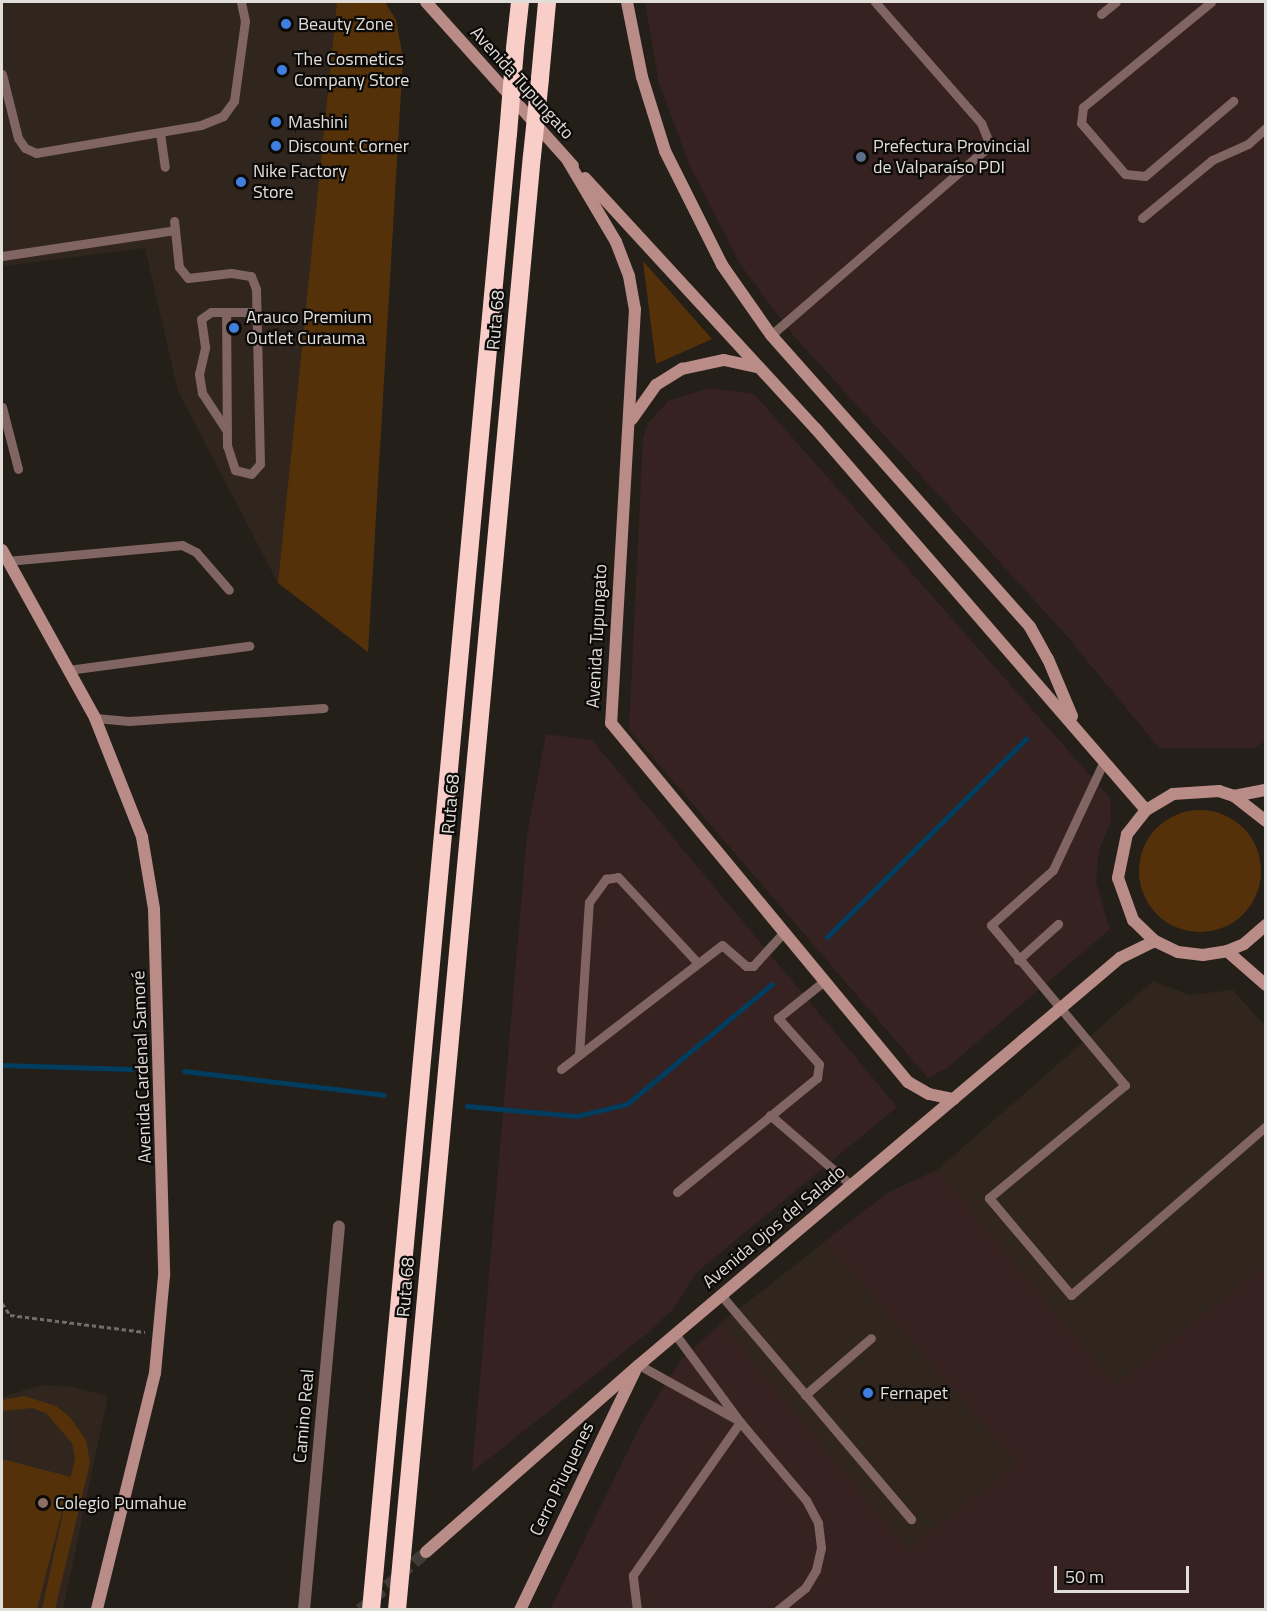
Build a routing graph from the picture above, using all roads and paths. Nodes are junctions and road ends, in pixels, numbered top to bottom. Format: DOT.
graph roads {
  1 [pos="241,2"];
  2 [pos="426,2"];
  3 [pos="520,2"];
  4 [pos="547,2"];
  5 [pos="627,2"];
  6 [pos="875,2"];
  7 [pos="1116,2"];
  8 [pos="1211,2"];
  9 [pos="1101,14"];
  10 [pos="2,74"];
  11 [pos="1233,101"];
  12 [pos="1266,128"];
  13 [pos="160,133"];
  14 [pos="568,161"];
  15 [pos="165,167"];
  16 [pos="1142,218"];
  17 [pos="2,256"];
  18 [pos="226,312"];
  19 [pos="256,312"];
  20 [pos="771,335"];
  21 [pos="762,370"];
  22 [pos="2,407"];
  23 [pos="3,422"];
  24 [pos="630,423"];
  25 [pos="227,431"];
  26 [pos="18,469"];
  27 [pos="4,555"];
  28 [pos="229,590"];
  29 [pos="249,646"];
  30 [pos="68,670"];
  31 [pos="324,708"];
  32 [pos="95,718"];
  33 [pos="1084,738"];
  34 [pos="1104,761"];
  35 [pos="1266,790"];
  36 [pos="1234,796"];
  37 [pos="1146,810"];
  38 [pos="1266,821"];
  39 [pos="1058,924"];
  40 [pos="1266,925"];
  41 [pos="783,933"];
  42 [pos="1155,941"];
  43 [pos="1227,951"];
  44 [pos="1018,960"];
  45 [pos="698,963"];
  46 [pos="823,982"];
  47 [pos="1266,985"];
  48 [pos="1060,1009"];
  49 [pos="579,1055"];
  50 [pos="561,1068"];
  51 [pos="953,1099"];
  52 [pos="770,1115"];
  53 [pos="1266,1126"];
  54 [pos="851,1185"];
  55 [pos="677,1192"];
  56 [pos="339,1227"];
  57 [pos="721,1295"];
  58 [pos="2,1303"];
  59 [pos="159,1334"];
  60 [pos="675,1334"];
  61 [pos="871,1338"];
  62 [pos="639,1365"];
  63 [pos="805,1395"];
  64 [pos="740,1422"];
  65 [pos="911,1520"];
  66 [pos="426,1552"];
  67 [pos="97,1610"];
  68 [pos="304,1610"];
  69 [pos="370,1610"];
  70 [pos="397,1610"];
  71 [pos="520,1610"];
  72 [pos="637,1610"];
  73 [pos="778,1610"];
  1 -- 13 [label="lane"];
  2 -- 14 [label="main road, Avenida Tupungato"];
  3 -- 69 [label="highway, Ruta 68, bridge"];
  4 -- 70 [label="highway, Ruta 68, bridge"];
  5 -- 20 [label="main road, Avenida Tupungato"];
  6 -- 20 [label="lane"];
  7 -- 9 [label="lane"];
  8 -- 11 [label="lane"];
  10 -- 13 [label="lane"];
  12 -- 16 [label="lane"];
  13 -- 15 [label="lane"];
  14 -- 21 [label="main road, Avenida Tupungato"];
  14 -- 24 [label="main road, Avenida Tupungato"];
  17 -- 19 [label="lane"];
  18 -- 19 [label="lane"];
  18 -- 25 [label="lane"];
  18 -- 25 [label="lane"];
  19 -- 25 [label="lane"];
  20 -- 33 [label="main road, Avenida Tupungato"];
  21 -- 24 [label="main road"];
  21 -- 33 [label="main road, Avenida Tupungato"];
  22 -- 23 [label="lane"];
  23 -- 26 [label="lane"];
  24 -- 41 [label="main road, Avenida Tupungato"];
  27 -- 28 [label="lane"];
  27 -- 30 [label="main road, Avenida Cardenal Samoré"];
  29 -- 30 [label="lane"];
  30 -- 32 [label="main road, Avenida Cardenal Samoré"];
  31 -- 32 [label="lane"];
  32 -- 59 [label="main road, Avenida Cardenal Samoré"];
  33 -- 34 [label="main road, Avenida Tupungato"];
  34 -- 37 [label="main road, Avenida Tupungato"];
  34 -- 44 [label="lane"];
  35 -- 36 [label="main road"];
  36 -- 37 [label="main road"];
  36 -- 38 [label="main road"];
  37 -- 42 [label="main road"];
  39 -- 44 [label="lane"];
  40 -- 43 [label="main road"];
  41 -- 45 [label="lane"];
  41 -- 46 [label="main road, Avenida Tupungato"];
  42 -- 43 [label="main road"];
  42 -- 48 [label="main road, Avenida Ojos del Salado"];
  43 -- 47 [label="main road"];
  44 -- 48 [label="lane"];
  45 -- 49 [label="lane"];
  45 -- 49 [label="lane"];
  46 -- 51 [label="main road, Avenida Tupungato"];
  46 -- 52 [label="lane"];
  48 -- 51 [label="main road, Avenida Ojos del Salado"];
  48 -- 53 [label="lane"];
  49 -- 50 [label="lane"];
  51 -- 54 [label="main road, Avenida Ojos del Salado"];
  52 -- 54 [label="lane"];
  52 -- 55 [label="lane"];
  54 -- 57 [label="main road, Avenida Ojos del Salado"];
  56 -- 68 [label="street, Camino Real"];
  57 -- 60 [label="main road, Avenida Ojos del Salado"];
  57 -- 63 [label="lane"];
  58 -- 59 [label="path"];
  59 -- 67 [label="main road, Avenida Cardenal Samoré"];
  60 -- 62 [label="main road, Avenida Ojos del Salado"];
  60 -- 64 [label="lane"];
  61 -- 63 [label="lane"];
  62 -- 64 [label="lane"];
  62 -- 66 [label="main road, Avenida Ojos del Salado"];
  62 -- 71 [label="main road, Cerro Piuquenes"];
  63 -- 65 [label="lane"];
  64 -- 72 [label="lane"];
  64 -- 73 [label="lane"];
}
